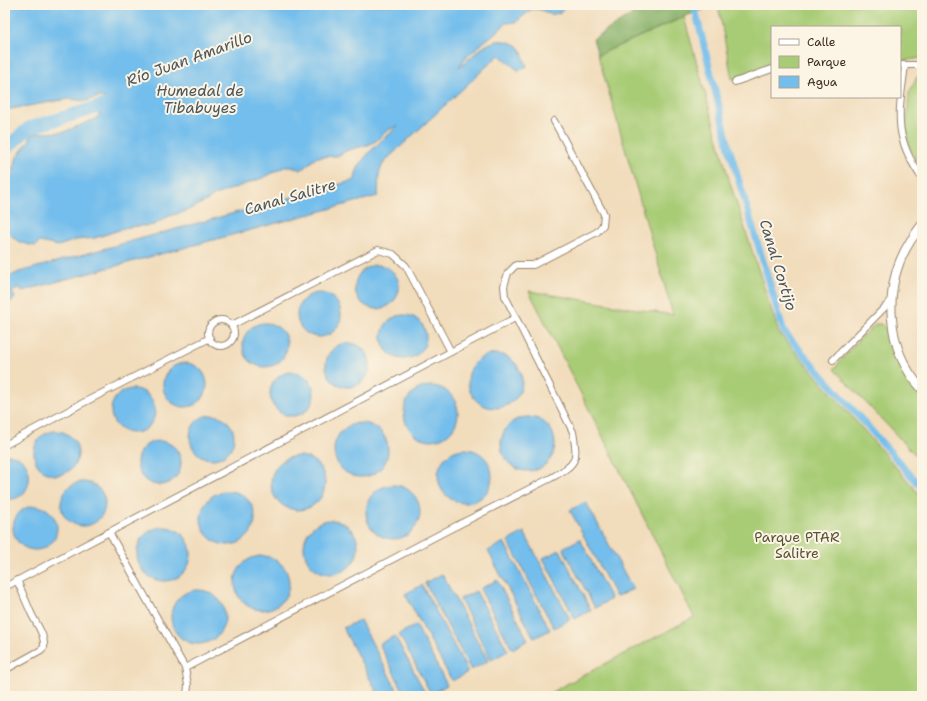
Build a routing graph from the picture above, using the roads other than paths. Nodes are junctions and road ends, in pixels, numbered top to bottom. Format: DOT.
graph roads {
  1 [pos="902,65"];
  2 [pos="922,65"];
  3 [pos="771,69"];
  4 [pos="734,82"];
  5 [pos="901,88"];
  6 [pos="901,98"];
  7 [pos="554,121"];
  8 [pos="922,178"];
  9 [pos="922,225"];
  10 [pos="891,300"];
  11 [pos="515,318"];
  12 [pos="232,325"];
  13 [pos="210,338"];
  14 [pos="451,352"];
  15 [pos="833,360"];
  16 [pos="922,389"];
  17 [pos="5,444"];
  18 [pos="109,532"];
  19 [pos="17,580"];
  20 [pos="5,587"];
  21 [pos="185,668"];
  22 [pos="5,670"];
  23 [pos="188,696"];
  1 -- 2 [label="street"];
  1 -- 5 [label="street"];
  3 -- 4 [label="street"];
  6 -- 8 [label="street"];
  7 -- 11 [label="street"];
  9 -- 10 [label="street"];
  10 -- 15 [label="street"];
  10 -- 16 [label="street"];
  11 -- 14 [label="street"];
  11 -- 21 [label="street"];
  12 -- 13 [label="street"];
  12 -- 13 [label="street"];
  12 -- 14 [label="street"];
  13 -- 17 [label="street"];
  14 -- 18 [label="street"];
  18 -- 19 [label="street"];
  18 -- 21 [label="street"];
  19 -- 20 [label="street"];
  19 -- 22 [label="street"];
  21 -- 23 [label="street"];
}
